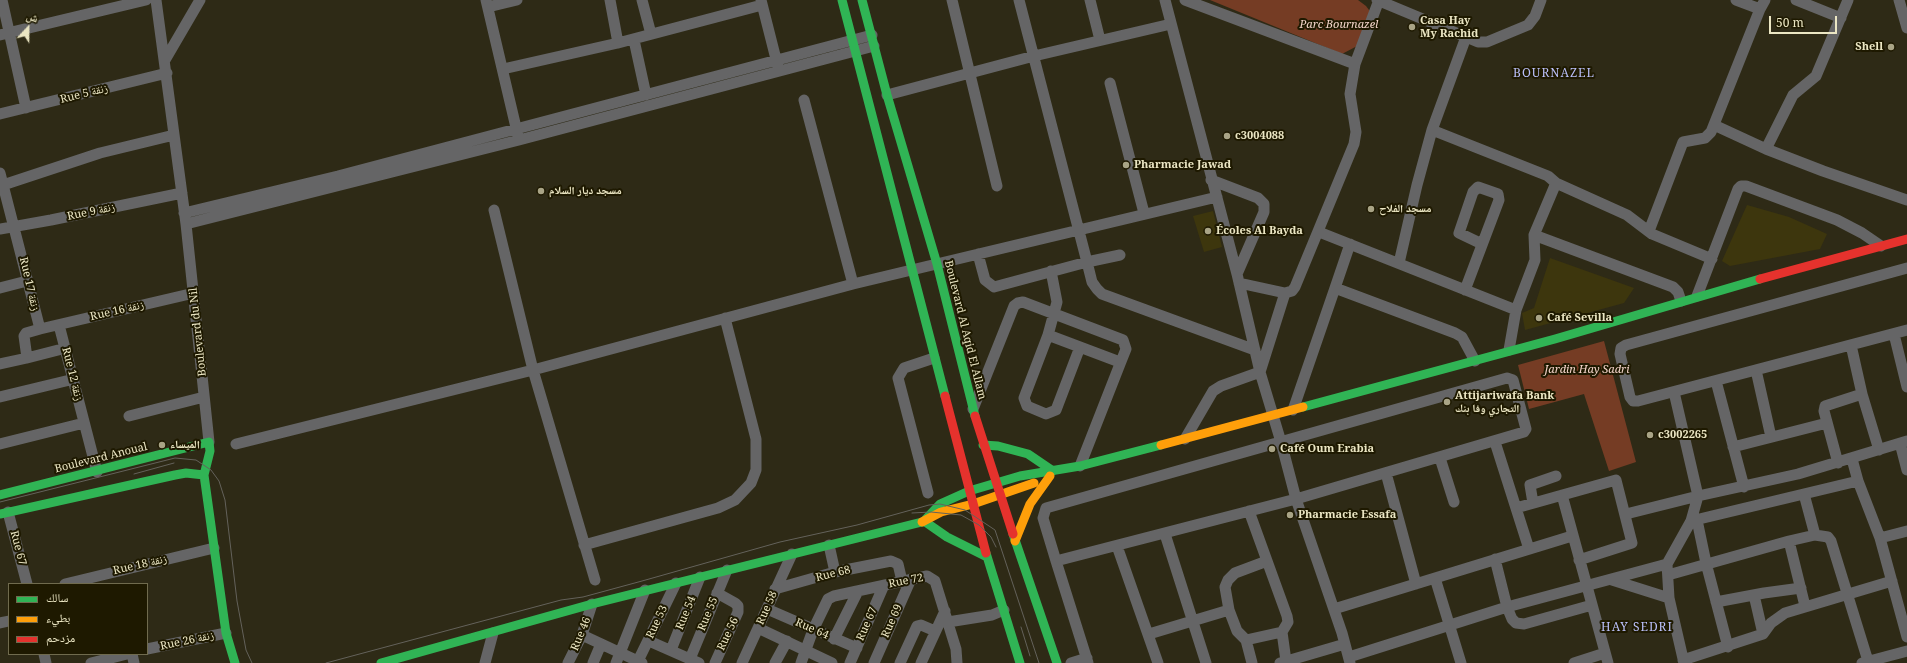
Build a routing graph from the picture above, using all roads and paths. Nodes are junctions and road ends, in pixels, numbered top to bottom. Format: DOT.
graph roads {
  1 [pos="2,0"];
  2 [pos="146,0"];
  3 [pos="156,0"];
  4 [pos="200,0"];
  5 [pos="517,0"];
  6 [pos="610,0"];
  7 [pos="642,0"];
  8 [pos="842,0"];
  9 [pos="862,0"];
  10 [pos="952,0"];
  11 [pos="1019,0"];
  12 [pos="1090,0"];
  13 [pos="1165,0"];
  14 [pos="1186,0"];
  15 [pos="1378,0"];
  16 [pos="1541,0"];
  17 [pos="1736,0"];
  18 [pos="1796,0"];
  19 [pos="1848,0"];
  20 [pos="1899,0"];
  21 [pos="761,3"];
  22 [pos="487,4"];
  23 [pos="1762,5"];
  24 [pos="1841,18"];
  25 [pos="1906,22"];
  26 [pos="1171,24"];
  27 [pos="5,34"];
  28 [pos="652,34"];
  29 [pos="872,35"];
  30 [pos="1466,37"];
  31 [pos="634,40"];
  32 [pos="1100,40"];
  33 [pos="618,43"];
  34 [pos="853,46"];
  35 [pos="874,46"];
  36 [pos="1034,56"];
  37 [pos="165,60"];
  38 [pos="1355,64"];
  39 [pos="778,66"];
  40 [pos="503,70"];
  41 [pos="167,73"];
  42 [pos="969,73"];
  43 [pos="1110,83"];
  44 [pos="646,95"];
  45 [pos="887,95"];
  46 [pos="804,100"];
  47 [pos="26,108"];
  48 [pos="0,114"];
  49 [pos="1714,125"];
  50 [pos="1432,130"];
  51 [pos="174,135"];
  52 [pos="518,135"];
  53 [pos="1766,149"];
  54 [pos="0,173"];
  55 [pos="1211,180"];
  56 [pos="1556,183"];
  57 [pos="3,185"];
  58 [pos="997,186"];
  59 [pos="182,193"];
  60 [pos="1217,198"];
  61 [pos="1907,200"];
  62 [pos="494,210"];
  63 [pos="184,213"];
  64 [pos="1144,214"];
  65 [pos="186,224"];
  66 [pos="14,225"];
  67 [pos="0,229"];
  68 [pos="1079,229"];
  69 [pos="1649,231"];
  70 [pos="1319,232"];
  71 [pos="1534,235"];
  72 [pos="1907,239"];
  73 [pos="1350,244"];
  74 [pos="1482,244"];
  75 [pos="1881,246"];
  76 [pos="978,254"];
  77 [pos="1120,255"];
  78 [pos="1712,259"];
  79 [pos="1086,262"];
  80 [pos="1399,263"];
  81 [pos="937,264"];
  82 [pos="1907,268"];
  83 [pos="913,269"];
  84 [pos="1051,271"];
  85 [pos="1238,278"];
  86 [pos="27,281"];
  87 [pos="853,284"];
  88 [pos="0,288"];
  89 [pos="1335,288"];
  90 [pos="1465,290"];
  91 [pos="194,293"];
  92 [pos="1286,293"];
  93 [pos="1697,296"];
  94 [pos="1681,301"];
  95 [pos="1516,310"];
  96 [pos="1055,314"];
  97 [pos="725,318"];
  98 [pos="59,325"];
  99 [pos="40,329"];
  100 [pos="1907,330"];
  101 [pos="1894,334"];
  102 [pos="1048,336"];
  103 [pos="1851,345"];
  104 [pos="1080,347"];
  105 [pos="66,348"];
  106 [pos="1255,350"];
  107 [pos="1510,350"];
  108 [pos="27,358"];
  109 [pos="934,358"];
  110 [pos="1475,361"];
  111 [pos="0,364"];
  112 [pos="1120,364"];
  113 [pos="533,370"];
  114 [pos="1756,370"];
  115 [pos="1260,372"];
  116 [pos="74,379"];
  117 [pos="1716,380"];
  118 [pos="1907,387"];
  119 [pos="1674,392"];
  120 [pos="1862,394"];
  121 [pos="0,397"];
  122 [pos="204,397"];
  123 [pos="973,409"];
  124 [pos="1294,410"];
  125 [pos="1273,415"];
  126 [pos="129,416"];
  127 [pos="1827,423"];
  128 [pos="84,424"];
  129 [pos="1771,437"];
  130 [pos="1185,439"];
  131 [pos="209,442"];
  132 [pos="1281,442"];
  133 [pos="1495,442"];
  134 [pos="1904,442"];
  135 [pos="0,444"];
  136 [pos="236,444"];
  137 [pos="983,445"];
  138 [pos="1733,447"];
  139 [pos="1879,450"];
  140 [pos="1440,458"];
  141 [pos="1852,459"];
  142 [pos="1838,463"];
  143 [pos="1080,466"];
  144 [pos="1907,470"];
  145 [pos="1054,471"];
  146 [pos="97,472"];
  147 [pos="1386,473"];
  148 [pos="204,475"];
  149 [pos="1556,476"];
  150 [pos="1858,481"];
  151 [pos="995,483"];
  152 [pos="1744,487"];
  153 [pos="969,491"];
  154 [pos="928,493"];
  155 [pos="999,494"];
  156 [pos="1804,494"];
  157 [pos="0,495"];
  158 [pos="1562,495"];
  159 [pos="1698,496"];
  160 [pos="1296,499"];
  161 [pos="1454,502"];
  162 [pos="1533,503"];
  163 [pos="973,504"];
  164 [pos="1516,508"];
  165 [pos="1250,511"];
  166 [pos="4,513"];
  167 [pos="1626,514"];
  168 [pos="1694,520"];
  169 [pos="924,521"];
  170 [pos="1907,531"];
  171 [pos="1165,534"];
  172 [pos="1815,535"];
  173 [pos="1572,536"];
  174 [pos="1880,538"];
  175 [pos="1015,541"];
  176 [pos="1789,541"];
  177 [pos="584,545"];
  178 [pos="829,545"];
  179 [pos="1117,546"];
  180 [pos="214,548"];
  181 [pos="1528,549"];
  182 [pos="792,554"];
  183 [pos="986,557"];
  184 [pos="1494,559"];
  185 [pos="1579,560"];
  186 [pos="1056,561"];
  187 [pos="1267,561"];
  188 [pos="1706,563"];
  189 [pos="1668,569"];
  190 [pos="727,570"];
  191 [pos="835,572"];
  192 [pos="700,577"];
  193 [pos="1435,578"];
  194 [pos="595,580"];
  195 [pos="907,580"];
  196 [pos="1612,580"];
  197 [pos="1892,582"];
  198 [pos="27,583"];
  199 [pos="69,583"];
  200 [pos="676,583"];
  201 [pos="1416,584"];
  202 [pos="884,585"];
  203 [pos="1586,586"];
  204 [pos="1801,588"];
  205 [pos="775,589"];
  206 [pos="645,590"];
  207 [pos="858,590"];
  208 [pos="717,593"];
  209 [pos="1848,594"];
  210 [pos="1754,595"];
  211 [pos="1669,598"];
  212 [pos="1716,602"];
  213 [pos="592,604"];
  214 [pos="1592,606"];
  215 [pos="1805,606"];
  216 [pos="1507,607"];
  217 [pos="767,609"];
  218 [pos="1334,609"];
  219 [pos="1004,610"];
  220 [pos="1229,610"];
  221 [pos="945,611"];
  222 [pos="948,622"];
  223 [pos="1192,622"];
  224 [pos="1449,625"];
  225 [pos="758,628"];
  226 [pos="813,630"];
  227 [pos="935,631"];
  228 [pos="1282,632"];
  229 [pos="226,633"];
  230 [pos="493,633"];
  231 [pos="1149,634"];
  232 [pos="1763,634"];
  233 [pos="582,635"];
  234 [pos="1907,637"];
  235 [pos="834,639"];
  236 [pos="1246,640"];
  237 [pos="649,641"];
  238 [pos="787,641"];
  239 [pos="601,644"];
  240 [pos="1345,644"];
  241 [pos="1728,647"];
  242 [pos="856,648"];
  243 [pos="148,649"];
  244 [pos="671,650"];
  245 [pos="806,651"];
  246 [pos="1907,651"];
  247 [pos="621,652"];
  248 [pos="122,655"];
  249 [pos="1607,658"];
  250 [pos="1349,660"];
  251 [pos="1881,660"];
  252 [pos="695,661"];
  253 [pos="1087,661"];
  254 [pos="640,662"];
  255 [pos="1283,662"];
  256 [pos="1684,662"];
  257 [pos="1865,662"];
  258 [pos="91,663"];
  259 [pos="235,663"];
  260 [pos="380,663"];
  261 [pos="485,663"];
  262 [pos="568,663"];
  263 [pos="592,663"];
  264 [pos="616,663"];
  265 [pos="715,663"];
  266 [pos="742,663"];
  267 [pos="775,663"];
  268 [pos="801,663"];
  269 [pos="832,663"];
  270 [pos="850,663"];
  271 [pos="874,663"];
  272 [pos="900,663"];
  273 [pos="922,663"];
  274 [pos="957,663"];
  275 [pos="1020,663"];
  276 [pos="1057,663"];
  277 [pos="1071,663"];
  278 [pos="1158,663"];
  279 [pos="1206,663"];
  280 [pos="1252,663"];
  281 [pos="1461,663"];
  282 [pos="1574,663"];
  1 -- 27 [label="street"];
  2 -- 27 [label="street"];
  3 -- 37 [label="street, Boulevard du Nil"];
  4 -- 37 [label="street"];
  5 -- 22 [label="street"];
  6 -- 33 [label="street"];
  7 -- 28 [label="street"];
  8 -- 34 [label="street"];
  9 -- 29 [label="street, Boulevard Al Aqid El Allam"];
  10 -- 42 [label="street"];
  11 -- 36 [label="street"];
  12 -- 32 [label="street"];
  13 -- 26 [label="street"];
  14 -- 38 [label="street"];
  15 -- 30 [label="street"];
  15 -- 38 [label="street"];
  16 -- 30 [label="street"];
  17 -- 23 [label="street"];
  18 -- 24 [label="street"];
  19 -- 24 [label="street"];
  20 -- 25 [label="street"];
  21 -- 28 [label="street"];
  21 -- 39 [label="street"];
  22 -- 40 [label="street"];
  23 -- 49 [label="street"];
  24 -- 53 [label="street"];
  26 -- 32 [label="street"];
  26 -- 55 [label="street"];
  27 -- 47 [label="street"];
  28 -- 31 [label="street"];
  29 -- 34 [label="street"];
  29 -- 35 [label="street, Boulevard Al Aqid El Allam"];
  30 -- 50 [label="street"];
  31 -- 33 [label="street"];
  31 -- 44 [label="street"];
  32 -- 36 [label="street"];
  33 -- 40 [label="street"];
  34 -- 35 [label="street"];
  34 -- 39 [label="street"];
  34 -- 83 [label="street"];
  35 -- 45 [label="street, Boulevard Al Aqid El Allam"];
  36 -- 42 [label="street"];
  36 -- 68 [label="street"];
  37 -- 41 [label="street, Boulevard du Nil"];
  38 -- 70 [label="street"];
  39 -- 44 [label="street"];
  39 -- 52 [label="street"];
  40 -- 52 [label="street"];
  41 -- 47 [label="street, Rue 5 زنقة"];
  41 -- 51 [label="street, Boulevard du Nil"];
  42 -- 45 [label="street"];
  42 -- 58 [label="street"];
  43 -- 64 [label="street"];
  44 -- 52 [label="street"];
  45 -- 81 [label="street, Boulevard Al Aqid El Allam"];
  46 -- 87 [label="street"];
  47 -- 48 [label="street, Rue 5 زنقة"];
  49 -- 53 [label="street"];
  49 -- 69 [label="street"];
  50 -- 56 [label="street"];
  50 -- 80 [label="street"];
  51 -- 57 [label="street"];
  51 -- 59 [label="street, Boulevard du Nil"];
  52 -- 63 [label="street"];
  52 -- 65 [label="street"];
  53 -- 61 [label="street"];
  54 -- 57 [label="street, Rue 17 زنقة"];
  55 -- 60 [label="street"];
  55 -- 85 [label="street"];
  56 -- 69 [label="street"];
  56 -- 71 [label="street"];
  57 -- 66 [label="street, Rue 17 زنقة"];
  59 -- 63 [label="street, Boulevard du Nil"];
  59 -- 66 [label="street, Rue 9 زنقة"];
  60 -- 64 [label="street"];
  60 -- 85 [label="street"];
  62 -- 113 [label="street"];
  63 -- 65 [label="street, Boulevard du Nil"];
  64 -- 68 [label="street"];
  65 -- 91 [label="street, Boulevard du Nil"];
  66 -- 67 [label="street, Rue 9 زنقة"];
  66 -- 86 [label="street, Rue 17 زنقة"];
  68 -- 76 [label="street"];
  68 -- 79 [label="street"];
  69 -- 78 [label="street"];
  70 -- 73 [label="street"];
  70 -- 92 [label="street"];
  71 -- 94 [label="street"];
  71 -- 95 [label="street"];
  72 -- 75 [label="street"];
  73 -- 80 [label="street"];
  73 -- 89 [label="street"];
  74 -- 74 [label="street"];
  74 -- 90 [label="street"];
  75 -- 78 [label="street"];
  75 -- 93 [label="street"];
  76 -- 81 [label="street"];
  76 -- 84 [label="street"];
  77 -- 79 [label="street"];
  78 -- 93 [label="street"];
  79 -- 84 [label="street"];
  79 -- 106 [label="street"];
  80 -- 90 [label="street"];
  81 -- 83 [label="street"];
  81 -- 123 [label="street, Boulevard Al Aqid El Allam"];
  82 -- 119 [label="street"];
  83 -- 87 [label="street"];
  83 -- 109 [label="street"];
  84 -- 96 [label="street"];
  85 -- 92 [label="street"];
  85 -- 106 [label="street"];
  86 -- 88 [label="street"];
  86 -- 99 [label="street, Rue 17 زنقة"];
  87 -- 97 [label="street"];
  89 -- 110 [label="street"];
  89 -- 124 [label="street"];
  90 -- 95 [label="street"];
  91 -- 98 [label="street, Rue 16 زنقة"];
  91 -- 122 [label="street, Boulevard du Nil"];
  92 -- 115 [label="street"];
  93 -- 94 [label="street"];
  94 -- 107 [label="street"];
  95 -- 107 [label="street"];
  96 -- 102 [label="street"];
  96 -- 112 [label="street"];
  96 -- 123 [label="street"];
  97 -- 113 [label="street"];
  97 -- 177 [label="street"];
  98 -- 99 [label="street, Rue 16 زنقة"];
  98 -- 105 [label="street, Rue 12 زنقة"];
  99 -- 108 [label="street"];
  100 -- 101 [label="street"];
  101 -- 103 [label="street"];
  101 -- 118 [label="street"];
  102 -- 104 [label="street"];
  102 -- 104 [label="street"];
  103 -- 114 [label="street"];
  103 -- 120 [label="street"];
  104 -- 112 [label="street"];
  105 -- 108 [label="street"];
  105 -- 116 [label="street, Rue 12 زنقة"];
  106 -- 115 [label="street"];
  107 -- 110 [label="street"];
  108 -- 111 [label="street"];
  109 -- 153 [label="street"];
  109 -- 154 [label="street"];
  110 -- 124 [label="street"];
  112 -- 143 [label="street"];
  113 -- 136 [label="street"];
  113 -- 177 [label="street"];
  114 -- 117 [label="street"];
  114 -- 129 [label="street"];
  115 -- 125 [label="street"];
  115 -- 130 [label="street"];
  116 -- 121 [label="street"];
  116 -- 128 [label="street, Rue 12 زنقة"];
  117 -- 119 [label="street"];
  117 -- 138 [label="street"];
  119 -- 159 [label="street"];
  120 -- 127 [label="street"];
  120 -- 139 [label="street"];
  122 -- 126 [label="street"];
  122 -- 131 [label="street, Boulevard du Nil"];
  123 -- 137 [label="street, Boulevard Al Aqid El Allam"];
  124 -- 125 [label="street"];
  125 -- 130 [label="street"];
  125 -- 132 [label="street"];
  127 -- 129 [label="street"];
  127 -- 142 [label="street"];
  128 -- 135 [label="street"];
  128 -- 146 [label="street, Rue 12 زنقة"];
  129 -- 138 [label="street"];
  130 -- 143 [label="street"];
  131 -- 146 [label="street, Boulevard Anoual"];
  131 -- 148 [label="street, Boulevard du Nil"];
  132 -- 133 [label="street"];
  132 -- 160 [label="street"];
  132 -- 186 [label="street"];
  133 -- 140 [label="street"];
  133 -- 164 [label="street"];
  134 -- 139 [label="street"];
  134 -- 144 [label="street"];
  137 -- 145 [label="street"];
  137 -- 151 [label="street, Boulevard Al Aqid El Allam"];
  138 -- 152 [label="street"];
  139 -- 141 [label="street"];
  140 -- 147 [label="street"];
  140 -- 161 [label="street"];
  141 -- 142 [label="street"];
  141 -- 150 [label="street"];
  142 -- 152 [label="street"];
  143 -- 145 [label="street"];
  145 -- 151 [label="street"];
  145 -- 155 [label="street"];
  145 -- 175 [label="street"];
  146 -- 157 [label="street, Boulevard Anoual"];
  147 -- 160 [label="street"];
  147 -- 201 [label="street"];
  148 -- 166 [label="street"];
  148 -- 180 [label="street, Boulevard du Nil"];
  149 -- 162 [label="street"];
  150 -- 156 [label="street"];
  150 -- 174 [label="street"];
  151 -- 153 [label="street"];
  151 -- 155 [label="street, Boulevard Al Aqid El Allam"];
  152 -- 159 [label="street"];
  153 -- 163 [label="street"];
  153 -- 169 [label="street"];
  155 -- 163 [label="street"];
  155 -- 175 [label="street, Boulevard Al Aqid El Allam"];
  156 -- 168 [label="street"];
  156 -- 172 [label="street"];
  158 -- 162 [label="street"];
  158 -- 167 [label="street"];
  158 -- 173 [label="street"];
  159 -- 167 [label="street"];
  159 -- 168 [label="street"];
  160 -- 165 [label="street"];
  160 -- 218 [label="street"];
  162 -- 164 [label="street"];
  163 -- 169 [label="street"];
  163 -- 183 [label="street"];
  164 -- 181 [label="street"];
  165 -- 171 [label="street"];
  165 -- 187 [label="street"];
  166 -- 198 [label="street, Rue 67"];
  167 -- 185 [label="street"];
  168 -- 188 [label="street"];
  168 -- 189 [label="street"];
  169 -- 178 [label="street"];
  169 -- 183 [label="street"];
  170 -- 174 [label="street"];
  171 -- 179 [label="street"];
  171 -- 223 [label="street"];
  172 -- 176 [label="street"];
  172 -- 209 [label="street"];
  173 -- 181 [label="street"];
  173 -- 185 [label="street"];
  174 -- 197 [label="street"];
  175 -- 276 [label="street, Boulevard Al Aqid El Allam"];
  176 -- 188 [label="street"];
  176 -- 204 [label="street"];
  177 -- 194 [label="street"];
  178 -- 182 [label="street"];
  178 -- 191 [label="street"];
  179 -- 186 [label="street"];
  179 -- 231 [label="street"];
  180 -- 199 [label="street, Rue 18 زنقة"];
  180 -- 229 [label="street, Boulevard du Nil"];
  181 -- 184 [label="street"];
  182 -- 190 [label="street"];
  182 -- 205 [label="street, Rue 58"];
  183 -- 219 [label="street"];
  184 -- 193 [label="street"];
  184 -- 216 [label="street"];
  185 -- 203 [label="street"];
  186 -- 253 [label="street"];
  187 -- 220 [label="street"];
  187 -- 228 [label="street"];
  188 -- 189 [label="street"];
  188 -- 212 [label="street"];
  189 -- 196 [label="street"];
  189 -- 211 [label="street"];
  190 -- 192 [label="street"];
  190 -- 208 [label="street, Rue 55"];
  191 -- 195 [label="street, Rue 68"];
  191 -- 205 [label="street, Rue 68"];
  192 -- 200 [label="street"];
  192 -- 244 [label="street, Rue 54"];
  193 -- 201 [label="street"];
  193 -- 224 [label="street"];
  195 -- 202 [label="street, Rue 72"];
  195 -- 221 [label="street, Rue 72"];
  195 -- 271 [label="street, Rue 69"];
  196 -- 203 [label="street"];
  196 -- 211 [label="street"];
  197 -- 209 [label="street"];
  197 -- 234 [label="street"];
  200 -- 206 [label="street"];
  200 -- 237 [label="street, Rue 53"];
  201 -- 218 [label="street"];
  202 -- 207 [label="street, Rue 72"];
  202 -- 242 [label="street, Rue 67"];
  203 -- 214 [label="street"];
  203 -- 216 [label="street"];
  204 -- 210 [label="street"];
  204 -- 215 [label="street"];
  205 -- 217 [label="street, Rue 58"];
  206 -- 213 [label="street"];
  206 -- 247 [label="street, Rue 53"];
  207 -- 226 [label="street, Rue 72"];
  207 -- 235 [label="street"];
  208 -- 252 [label="street, Rue 55"];
  208 -- 265 [label="street, Rue 56"];
  209 -- 215 [label="street"];
  209 -- 257 [label="street"];
  210 -- 212 [label="street"];
  210 -- 232 [label="street"];
  211 -- 256 [label="street"];
  212 -- 241 [label="street"];
  213 -- 230 [label="street"];
  213 -- 233 [label="street, Rue 46"];
  214 -- 216 [label="street"];
  214 -- 249 [label="street"];
  215 -- 232 [label="street"];
  216 -- 224 [label="street"];
  217 -- 225 [label="street, Rue 58"];
  217 -- 226 [label="street, Rue 64"];
  218 -- 240 [label="street"];
  219 -- 222 [label="street"];
  219 -- 275 [label="street"];
  220 -- 223 [label="street"];
  220 -- 236 [label="street"];
  221 -- 222 [label="street, Rue 72"];
  221 -- 227 [label="street"];
  222 -- 274 [label="street, Rue 72"];
  223 -- 231 [label="street"];
  223 -- 279 [label="street"];
  224 -- 250 [label="street"];
  224 -- 281 [label="street"];
  225 -- 238 [label="street"];
  225 -- 266 [label="street, Rue 58"];
  226 -- 235 [label="street, Rue 64"];
  226 -- 245 [label="street"];
  227 -- 272 [label="street"];
  227 -- 273 [label="street"];
  228 -- 236 [label="street"];
  228 -- 255 [label="street"];
  229 -- 243 [label="street, Rue 26 زنقة"];
  229 -- 259 [label="street, Boulevard du Nil"];
  230 -- 260 [label="street"];
  230 -- 261 [label="street"];
  231 -- 278 [label="street"];
  232 -- 241 [label="street"];
  233 -- 239 [label="street"];
  233 -- 262 [label="street, Rue 46"];
  235 -- 242 [label="street, Rue 64"];
  236 -- 280 [label="street"];
  237 -- 244 [label="street"];
  237 -- 254 [label="street, Rue 53"];
  238 -- 245 [label="street"];
  238 -- 267 [label="street"];
  239 -- 247 [label="street"];
  239 -- 263 [label="street"];
  240 -- 250 [label="street"];
  240 -- 255 [label="street"];
  241 -- 256 [label="street"];
  242 -- 270 [label="street, Rue 67"];
  244 -- 252 [label="street"];
  245 -- 268 [label="street"];
  245 -- 269 [label="street"];
  246 -- 251 [label="street"];
  247 -- 254 [label="street"];
  247 -- 264 [label="street, Rue 53"];
  248 -- 258 [label="street"];
  249 -- 282 [label="street"];
  251 -- 257 [label="street"];
  253 -- 277 [label="street"];
}
